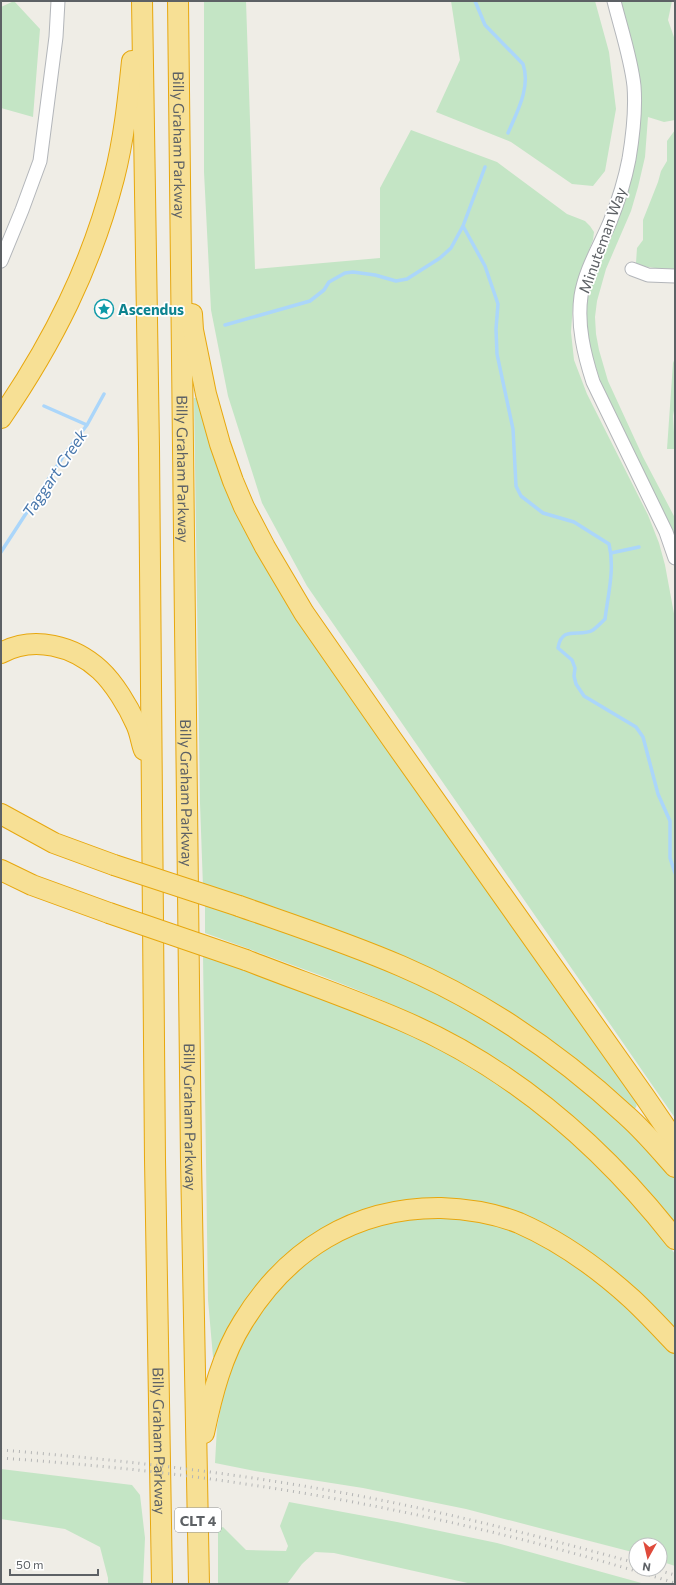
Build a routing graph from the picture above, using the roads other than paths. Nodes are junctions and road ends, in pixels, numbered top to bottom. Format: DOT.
graph roads {
  1 [pos="58,1"];
  2 [pos="138,1"];
  3 [pos="142,1"];
  4 [pos="178,1"];
  5 [pos="614,1"];
  6 [pos="181,181"];
  7 [pos="1,260"];
  8 [pos="632,269"];
  9 [pos="675,276"];
  10 [pos="1,418"];
  11 [pos="675,558"];
  12 [pos="1,653"];
  13 [pos="151,779"];
  14 [pos="1,814"];
  15 [pos="1,870"];
  16 [pos="675,1141"];
  17 [pos="675,1166"];
  18 [pos="675,1239"];
  19 [pos="675,1343"];
  20 [pos="197,1462"];
  21 [pos="199,1581"];
  22 [pos="162,1584"];
  1 -- 7 [label="street"];
  2 -- 10 [label="highway"];
  3 -- 13 [label="highway, Billy Graham Parkway"];
  4 -- 6 [label="highway, Billy Graham Parkway"];
  5 -- 11 [label="street, Minuteman Way"];
  6 -- 16 [label="highway"];
  6 -- 20 [label="highway, Billy Graham Parkway"];
  8 -- 9 [label="street"];
  12 -- 13 [label="highway"];
  13 -- 22 [label="highway, Billy Graham Parkway"];
  14 -- 17 [label="highway, bridge"];
  15 -- 18 [label="highway, bridge"];
  19 -- 20 [label="highway"];
  20 -- 21 [label="highway, Billy Graham Parkway / CLT 4"];
}
